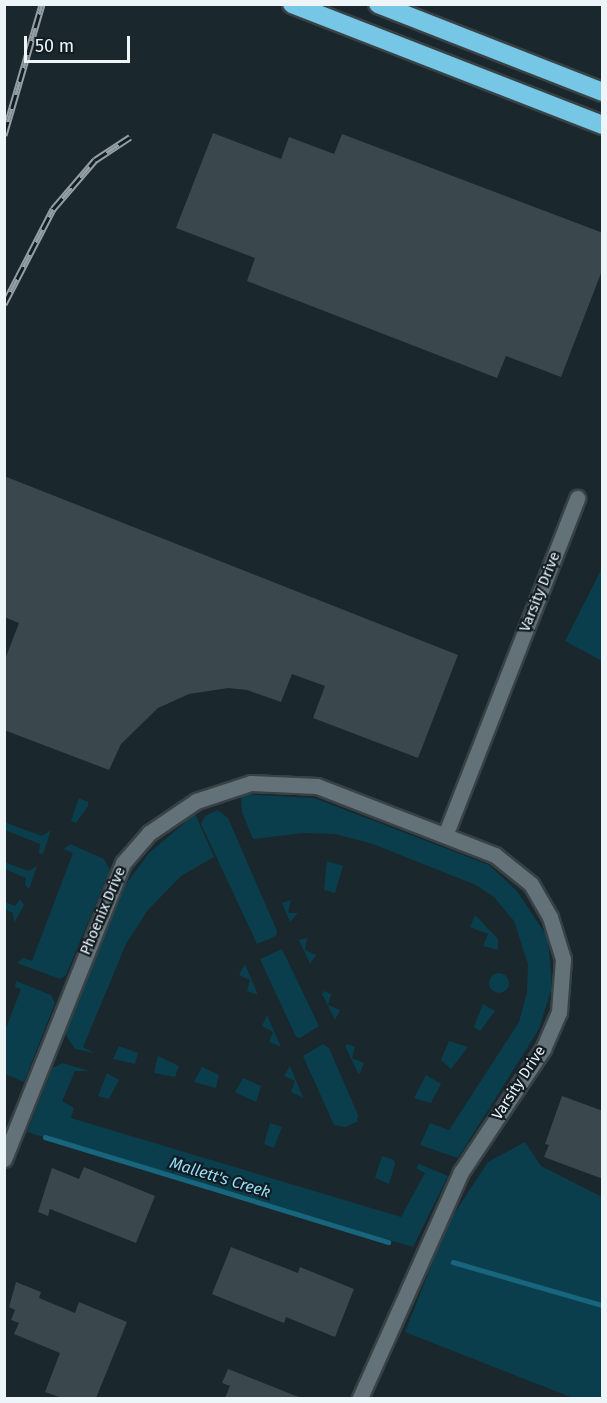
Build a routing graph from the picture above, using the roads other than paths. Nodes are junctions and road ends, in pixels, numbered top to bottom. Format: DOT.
graph roads {
  1 [pos="292,4"];
  2 [pos="378,4"];
  3 [pos="603,92"];
  4 [pos="603,125"];
  5 [pos="577,498"];
  6 [pos="446,833"];
  7 [pos="4,1159"];
  8 [pos="360,1398"];
  1 -- 4 [label="highway"];
  2 -- 3 [label="highway"];
  5 -- 6 [label="street, Varsity Drive"];
  6 -- 7 [label="street, Phoenix Drive"];
  6 -- 8 [label="street, Varsity Drive"];
}
